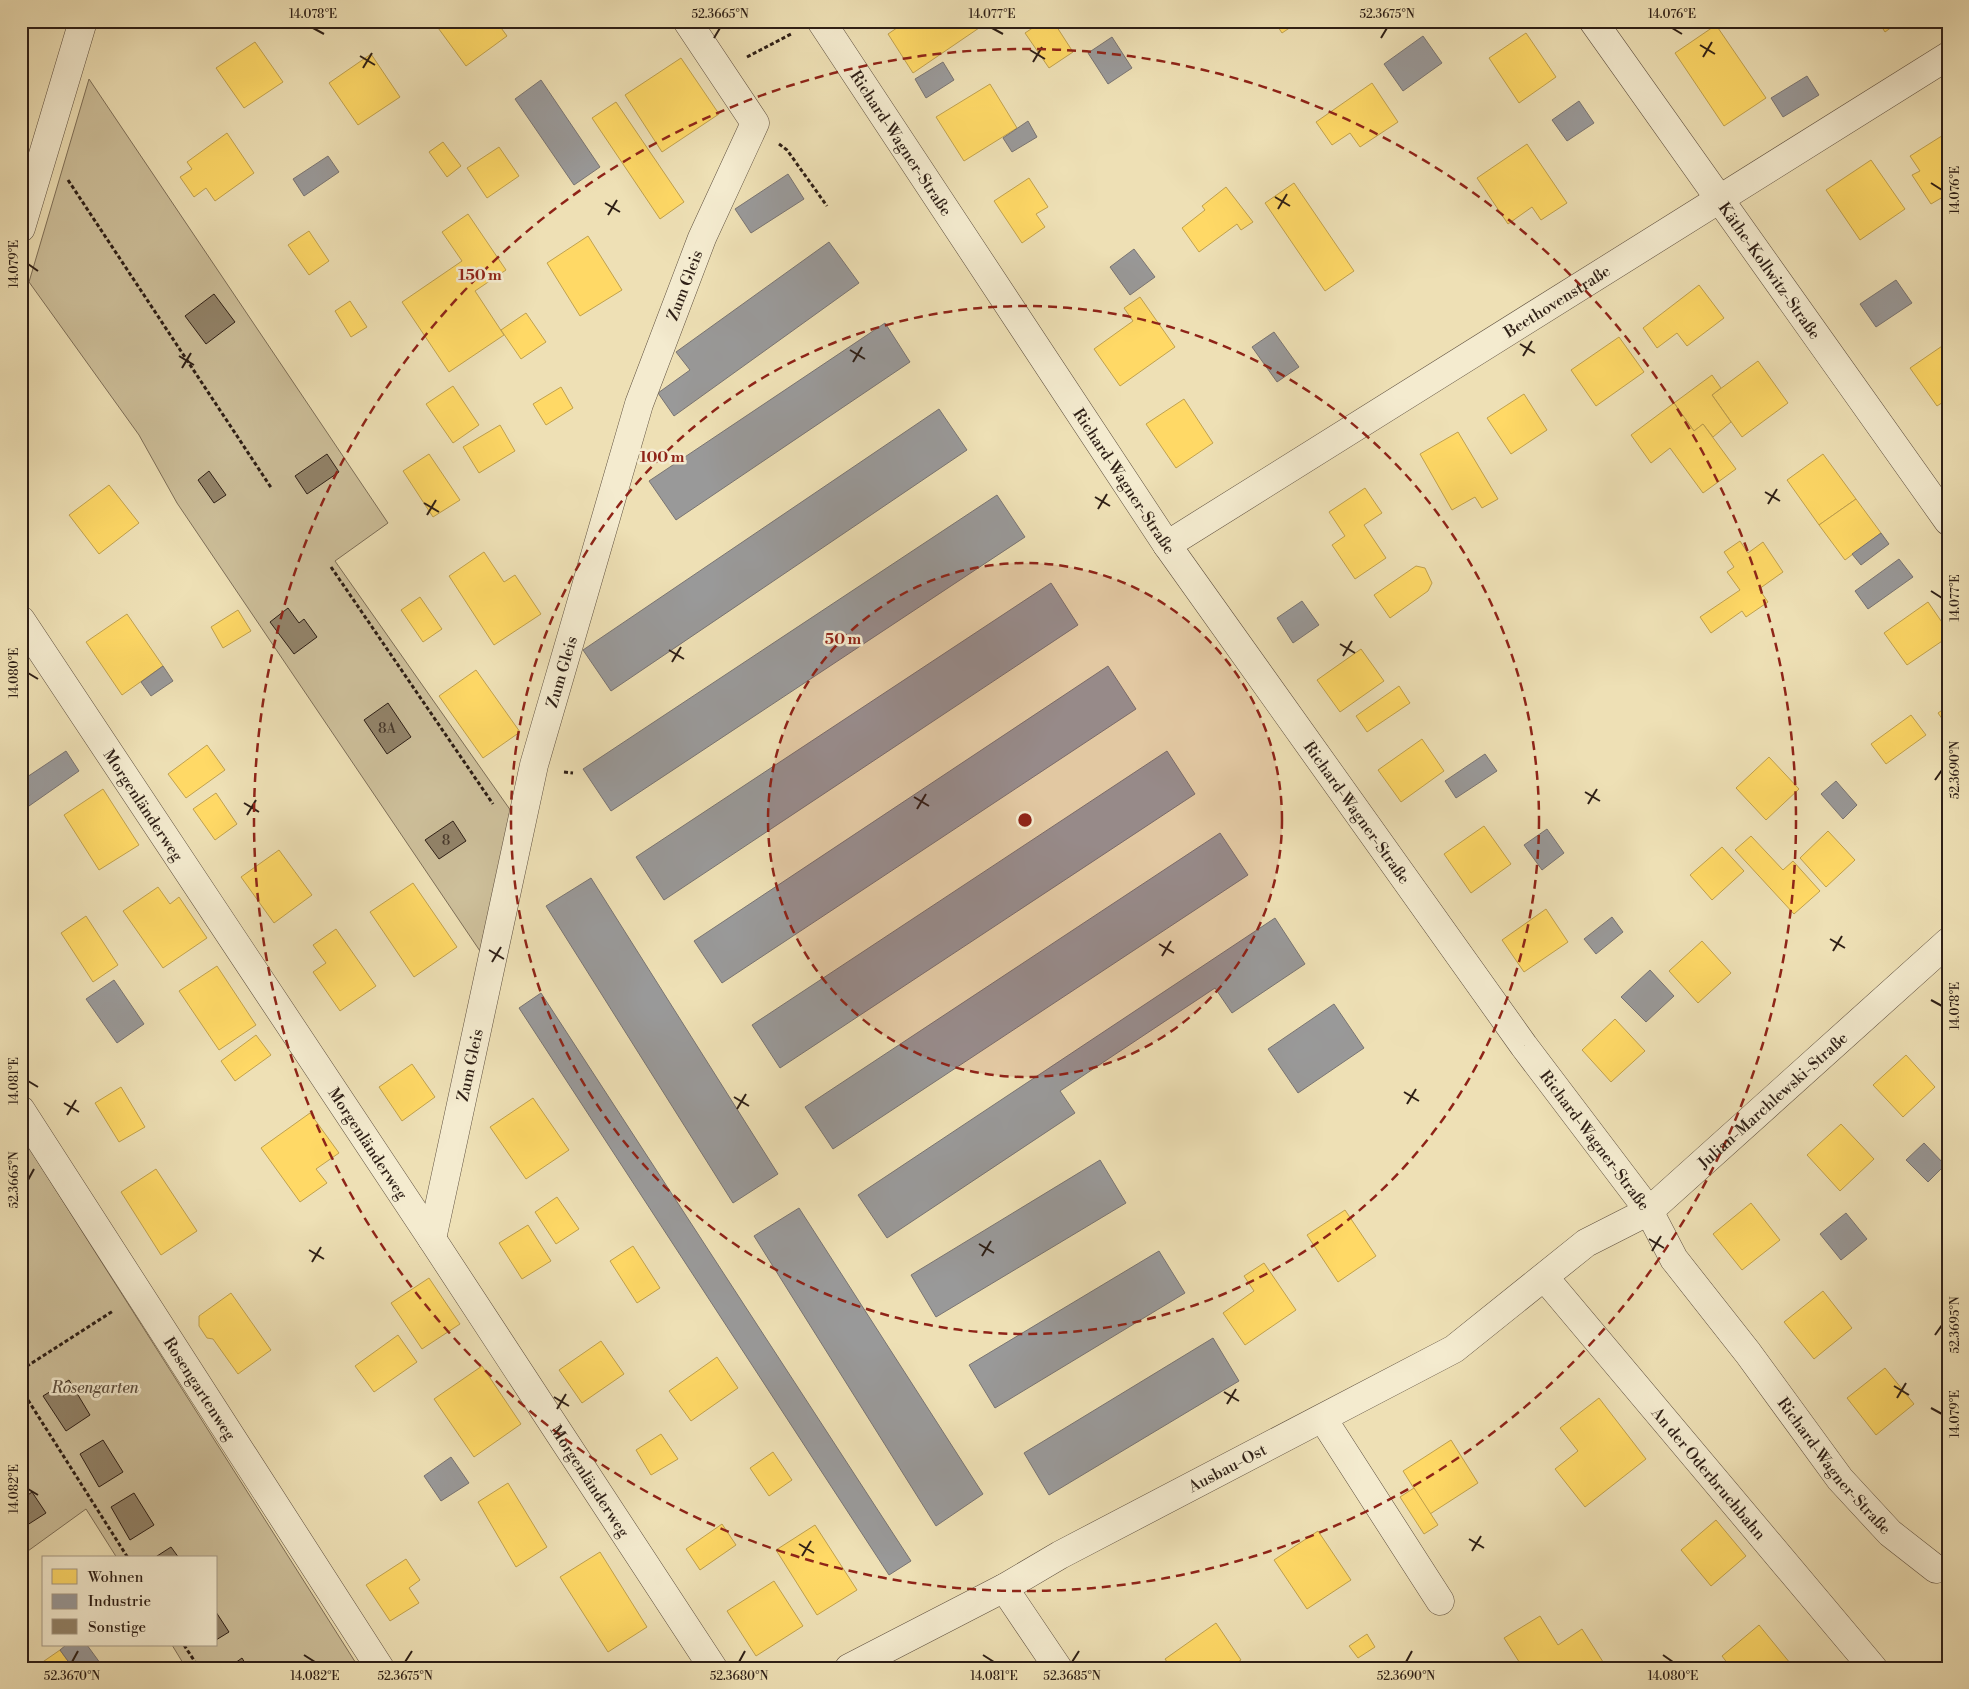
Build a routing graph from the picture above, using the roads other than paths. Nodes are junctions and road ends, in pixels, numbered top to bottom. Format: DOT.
graph roads {
  1 [pos="83,21"];
  2 [pos="687,21"];
  3 [pos="1593,21"];
  4 [pos="809,26"];
  5 [pos="1948,56"];
  6 [pos="1719,199"];
  7 [pos="21,228"];
  8 [pos="1948,521"];
  9 [pos="1167,545"];
  10 [pos="21,620"];
  11 [pos="1948,942"];
  12 [pos="21,1110"];
  13 [pos="1648,1210"];
  14 [pos="432,1239"];
  15 [pos="1586,1243"];
  16 [pos="1545,1278"];
  17 [pos="1324,1418"];
  18 [pos="1936,1569"];
  19 [pos="1004,1588"];
  20 [pos="1440,1602"];
  21 [pos="380,1668"];
  22 [pos="712,1668"];
  23 [pos="850,1668"];
  24 [pos="1058,1668"];
  25 [pos="1873,1668"];
  1 -- 7 [label="street"];
  2 -- 14 [label="street, Zum Gleis"];
  3 -- 6 [label="street, Käthe-Kollwitz-Straße"];
  4 -- 9 [label="street, Richard-Wagner-Straße"];
  5 -- 6 [label="street, Beethovenstraße"];
  6 -- 8 [label="street, Käthe-Kollwitz-Straße"];
  6 -- 9 [label="street, Beethovenstraße"];
  9 -- 13 [label="street, Richard-Wagner-Straße"];
  10 -- 14 [label="street, Morgenländerweg"];
  11 -- 13 [label="street, Julian-Marchlewski-Straße"];
  12 -- 21 [label="street, Rosengartenweg"];
  13 -- 15 [label="street, Julian-Marchlewski-Straße"];
  13 -- 18 [label="street, Richard-Wagner-Straße"];
  14 -- 22 [label="street, Morgenländerweg"];
  15 -- 16 [label="street, Ausbau-Ost"];
  16 -- 17 [label="street, Ausbau-Ost"];
  16 -- 25 [label="street, An der Oderbruchbahn"];
  17 -- 19 [label="street, Ausbau-Ost"];
  17 -- 20 [label="street"];
  19 -- 23 [label="street, Ausbau-Ost"];
  19 -- 24 [label="street"];
}
